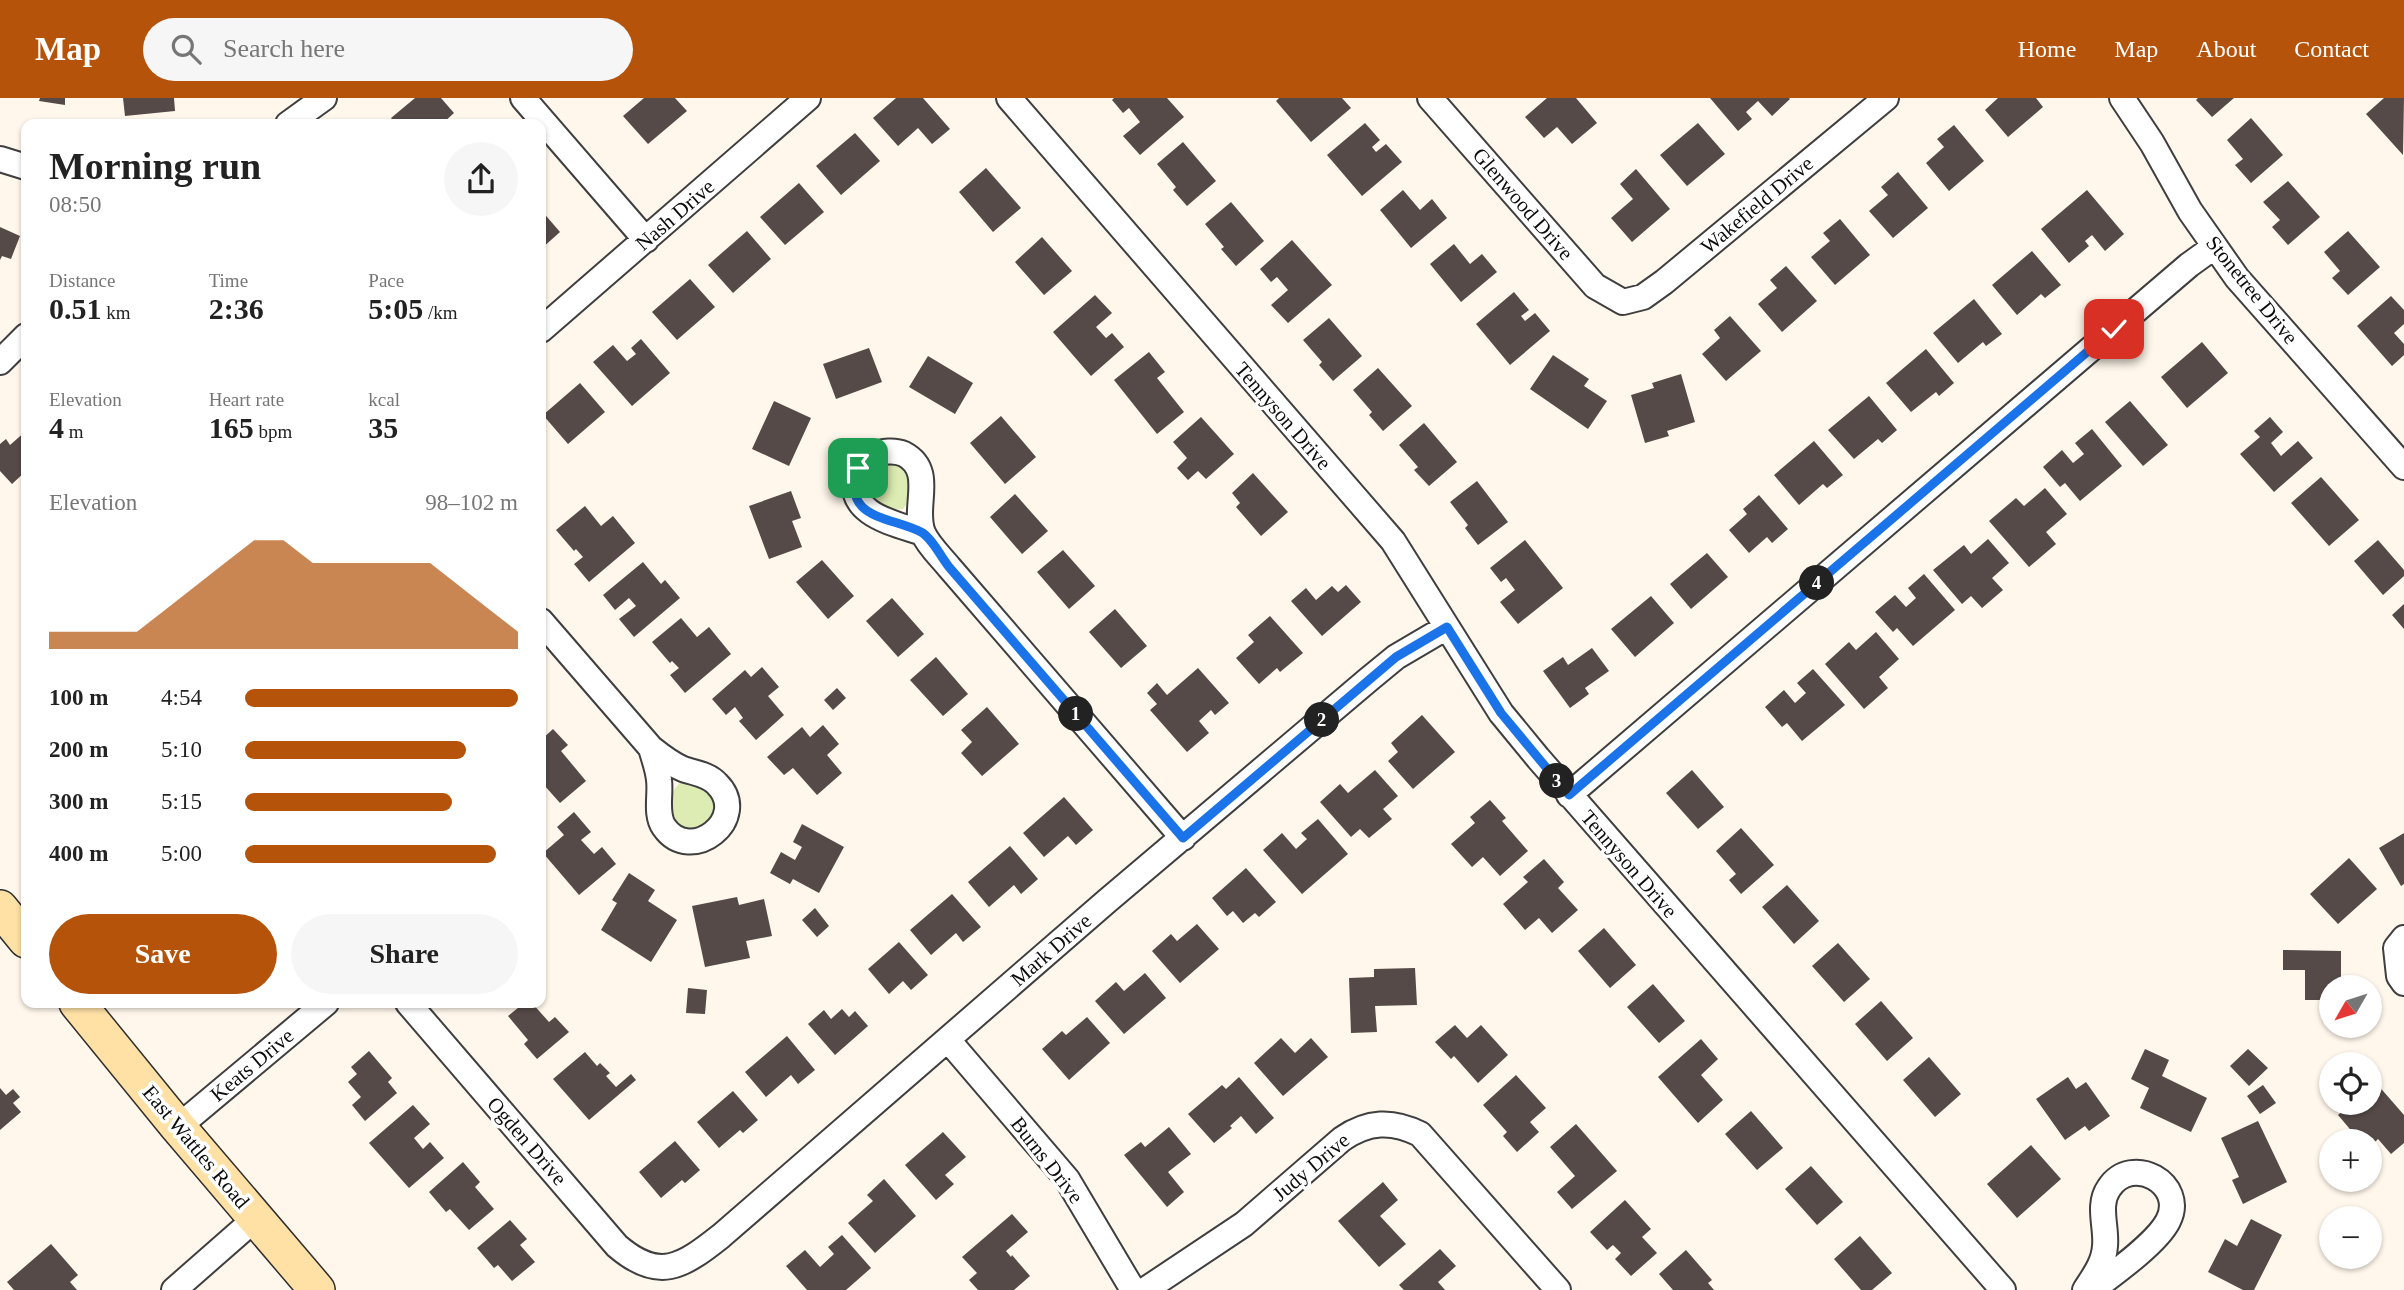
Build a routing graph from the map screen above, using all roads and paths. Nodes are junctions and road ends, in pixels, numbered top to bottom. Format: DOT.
graph roads {
  1 [pos="324,98"];
  2 [pos="523,98"];
  3 [pos="808,98"];
  4 [pos="1009,98"];
  5 [pos="1430,98"];
  6 [pos="1886,98"];
  7 [pos="2122,98"];
  8 [pos="295,119"];
  9 [pos="541,119"];
  10 [pos="546,125"];
  11 [pos="0,159"];
  12 [pos="21,165"];
  13 [pos="646,240"];
  14 [pos="2214,247"];
  15 [pos="1623,302"];
  16 [pos="546,326"];
  17 [pos="21,341"];
  18 [pos="1,359"];
  19 [pos="2404,467"];
  20 [pos="923,533"];
  21 [pos="546,627"];
  22 [pos="1447,627"];
  23 [pos="651,748"];
  24 [pos="1569,795"];
  25 [pos="1183,838"];
  26 [pos="0,908"];
  27 [pos="21,934"];
  28 [pos="2400,943"];
  29 [pos="2404,983"];
  30 [pos="81,1008"];
  31 [pos="320,1008"];
  32 [pos="412,1008"];
  33 [pos="948,1040"];
  34 [pos="178,1127"];
  35 [pos="256,1218"];
  36 [pos="654,1268"];
  37 [pos="174,1290"];
  38 [pos="317,1290"];
  39 [pos="1133,1290"];
  40 [pos="1145,1290"];
  41 [pos="1558,1290"];
  42 [pos="2003,1290"];
  43 [pos="2085,1290"];
  44 [pos="2092,1290"];
  1 -- 8 [label="street"];
  2 -- 9 [label="street"];
  3 -- 13 [label="street, Nash Drive"];
  4 -- 22 [label="street, Tennyson Drive"];
  5 -- 15 [label="street, Glenwood Drive"];
  6 -- 15 [label="street, Wakefield Drive"];
  7 -- 14 [label="street, Stonetree Drive"];
  10 -- 13 [label="street"];
  11 -- 12 [label="street"];
  13 -- 16 [label="street, Nash Drive"];
  14 -- 19 [label="street, Stonetree Drive"];
  14 -- 24 [label="street"];
  17 -- 18 [label="street"];
  20 -- 25 [label="street"];
  21 -- 23 [label="street"];
  22 -- 24 [label="street, Tennyson Drive"];
  22 -- 25 [label="street, Mark Drive"];
  24 -- 42 [label="street, Tennyson Drive"];
  25 -- 33 [label="street, Mark Drive"];
  26 -- 27 [label="main road"];
  28 -- 29 [label="street"];
  30 -- 34 [label="main road, East Wattles Road"];
  31 -- 34 [label="street, Keats Drive"];
  32 -- 36 [label="street, Ogden Drive"];
  33 -- 36 [label="street, Mark Drive"];
  33 -- 39 [label="street, Burns Drive"];
  34 -- 35 [label="main road, East Wattles Road"];
  35 -- 37 [label="street"];
  35 -- 38 [label="main road, East Wattles Road"];
  40 -- 41 [label="street, Judy Drive"];
  43 -- 44 [label="street"];
}
